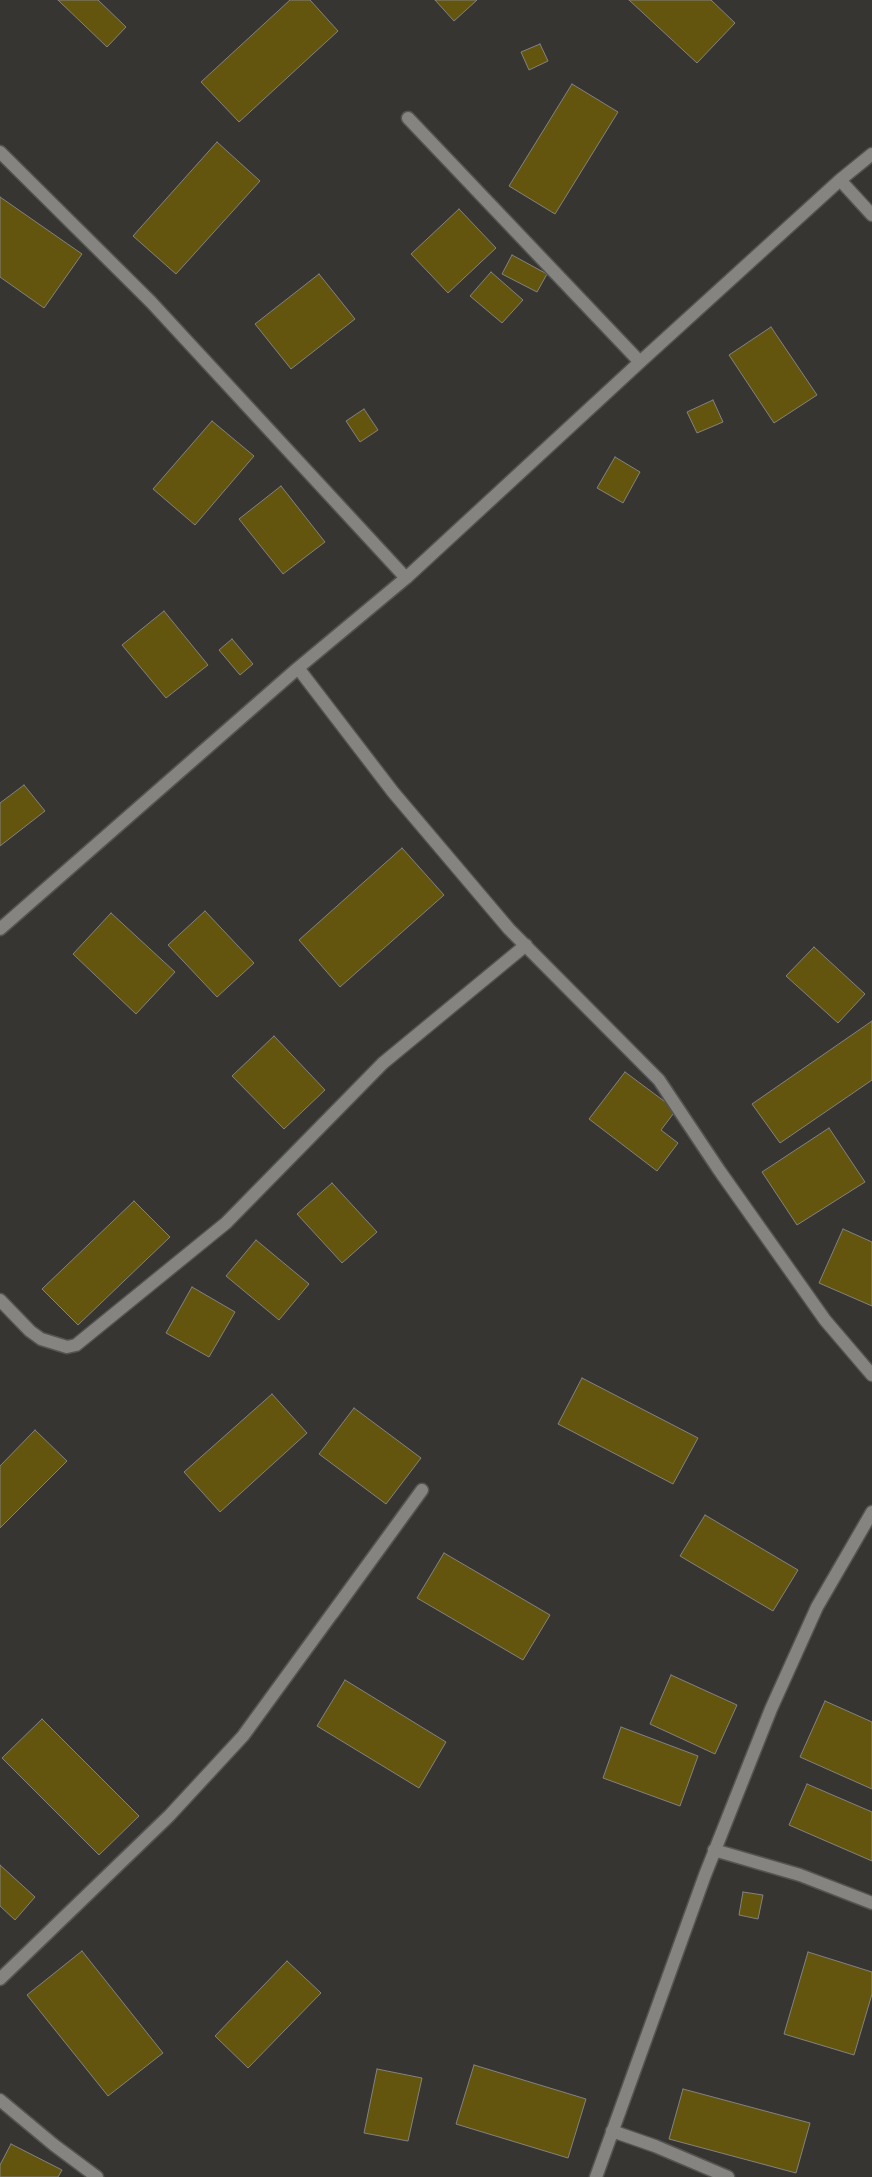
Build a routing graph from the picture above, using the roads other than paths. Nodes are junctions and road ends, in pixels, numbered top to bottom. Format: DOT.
graph roads {
  1 [pos="408,118"];
  2 [pos="0,152"];
  3 [pos="872,154"];
  4 [pos="840,180"];
  5 [pos="872,215"];
  6 [pos="640,362"];
  7 [pos="406,578"];
  8 [pos="298,668"];
  9 [pos="0,929"];
  10 [pos="526,945"];
  11 [pos="0,1300"];
  12 [pos="872,1375"];
  13 [pos="422,1490"];
  14 [pos="872,1512"];
  15 [pos="373,1548"];
  16 [pos="332,1614"];
  17 [pos="714,1850"];
  18 [pos="872,1903"];
  19 [pos="0,1979"];
  20 [pos="0,2100"];
  21 [pos="612,2131"];
  22 [pos="98,2177"];
  23 [pos="596,2177"];
  24 [pos="728,2177"];
  1 -- 6 [label="street"];
  2 -- 7 [label="street"];
  3 -- 4 [label="street"];
  4 -- 5 [label="street"];
  4 -- 6 [label="street"];
  6 -- 7 [label="street"];
  7 -- 8 [label="street"];
  8 -- 9 [label="street"];
  8 -- 10 [label="street"];
  10 -- 11 [label="street"];
  10 -- 12 [label="street"];
  13 -- 15 [label="street"];
  13 -- 16 [label="street"];
  13 -- 19 [label="street"];
  14 -- 17 [label="street"];
  17 -- 18 [label="street"];
  17 -- 21 [label="street"];
  20 -- 22 [label="street"];
  21 -- 23 [label="street"];
  21 -- 24 [label="street"];
}
